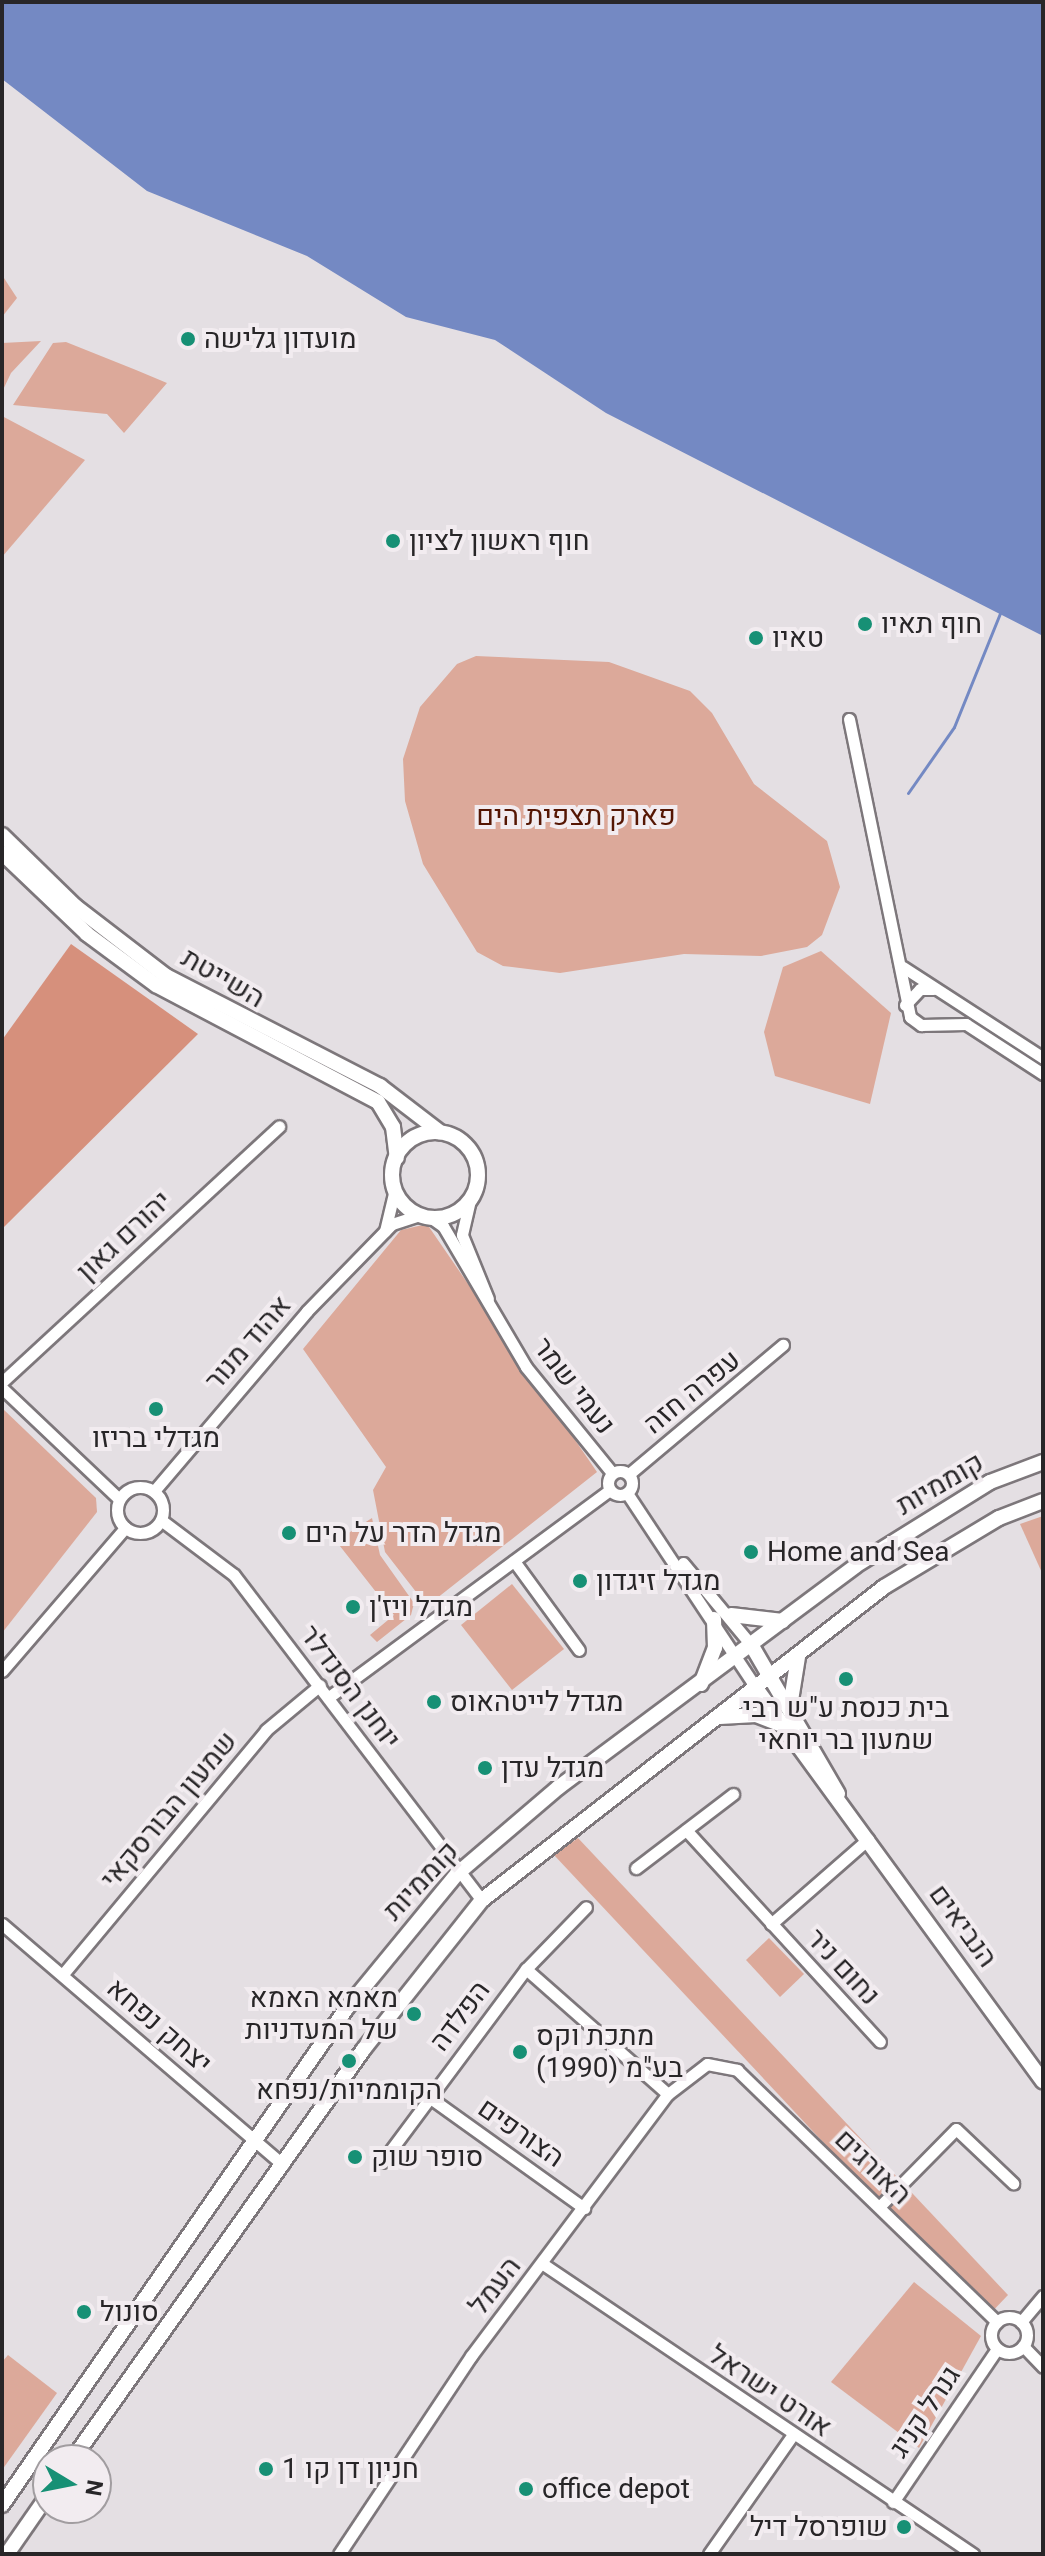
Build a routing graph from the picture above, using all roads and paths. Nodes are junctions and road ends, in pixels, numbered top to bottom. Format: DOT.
graph roads {
  1 [pos="849,719"];
  2 [pos="2,835"];
  3 [pos="2,853"];
  4 [pos="903,967"];
  5 [pos="937,989"];
  6 [pos="905,1005"];
  7 [pos="1043,1058"];
  8 [pos="1043,1074"];
  9 [pos="279,1126"];
  10 [pos="440,1132"];
  11 [pos="397,1158"];
  12 [pos="395,1189"];
  13 [pos="470,1200"];
  14 [pos="425,1216"];
  15 [pos="384,1232"];
  16 [pos="499,1326"];
  17 [pos="783,1345"];
  18 [pos="2,1382"];
  19 [pos="2,1388"];
  20 [pos="1043,1462"];
  21 [pos="612,1473"];
  22 [pos="629,1474"];
  23 [pos="610,1490"];
  24 [pos="154,1491"];
  25 [pos="627,1493"];
  26 [pos="119,1499"];
  27 [pos="1043,1501"];
  28 [pos="161,1520"];
  29 [pos="125,1528"];
  30 [pos="659,1537"];
  31 [pos="514,1561"];
  32 [pos="731,1615"];
  33 [pos="714,1619"];
  34 [pos="784,1621"];
  35 [pos="752,1646"];
  36 [pos="579,1650"];
  37 [pos="799,1654"];
  38 [pos="736,1659"];
  39 [pos="2,1671"];
  40 [pos="771,1676"];
  41 [pos="320,1685"];
  42 [pos="700,1685"];
  43 [pos="756,1688"];
  44 [pos="329,1697"];
  45 [pos="790,1707"];
  46 [pos="720,1717"];
  47 [pos="779,1724"];
  48 [pos="733,1794"];
  49 [pos="841,1802"];
  50 [pos="686,1830"];
  51 [pos="868,1839"];
  52 [pos="636,1868"];
  53 [pos="457,1874"];
  54 [pos="482,1900"];
  55 [pos="586,1907"];
  56 [pos="2,1924"];
  57 [pos="771,1924"];
  58 [pos="526,1969"];
  59 [pos="63,1974"];
  60 [pos="880,2042"];
  61 [pos="707,2064"];
  62 [pos="1043,2081"];
  63 [pos="668,2094"];
  64 [pos="429,2097"];
  65 [pos="254,2141"];
  66 [pos="382,2162"];
  67 [pos="283,2165"];
  68 [pos="1013,2183"];
  69 [pos="880,2206"];
  70 [pos="584,2208"];
  71 [pos="543,2264"];
  72 [pos="1043,2296"];
  73 [pos="997,2322"];
  74 [pos="1021,2322"];
  75 [pos="1023,2346"];
  76 [pos="997,2349"];
  77 [pos="1043,2367"];
  78 [pos="792,2436"];
  79 [pos="83,2444"];
  80 [pos="893,2502"];
  81 [pos="2,2505"];
  82 [pos="32,2518"];
  83 [pos="7,2554"];
  84 [pos="339,2554"];
  85 [pos="709,2554"];
  86 [pos="973,2554"];
  1 -- 4 [label="street"];
  2 -- 10 [label="main road, השייטת"];
  3 -- 11 [label="main road, השייטת"];
  4 -- 5 [label="street"];
  4 -- 6 [label="street"];
  5 -- 6 [label="street"];
  5 -- 7 [label="street"];
  6 -- 8 [label="street"];
  9 -- 18 [label="street, יהורם גאון"];
  10 -- 11 [label="main road"];
  10 -- 13 [label="main road"];
  11 -- 12 [label="main road"];
  12 -- 14 [label="main road"];
  12 -- 15 [label="street, אהוד מנור"];
  13 -- 14 [label="main road"];
  13 -- 16 [label="street, נעמי שמר"];
  14 -- 15 [label="street, אהוד מנור"];
  14 -- 16 [label="street, נעמי שמר"];
  15 -- 24 [label="street, אהוד מנור"];
  16 -- 21 [label="street, נעמי שמר"];
  17 -- 22 [label="street, עפרה חזה"];
  19 -- 26 [label="street"];
  20 -- 34 [label="main road, קוממיות"];
  21 -- 22 [label="street"];
  21 -- 23 [label="street"];
  22 -- 25 [label="street"];
  23 -- 25 [label="street"];
  23 -- 31 [label="street"];
  24 -- 26 [label="street"];
  24 -- 28 [label="street"];
  25 -- 30 [label="street"];
  26 -- 29 [label="street"];
  27 -- 37 [label="main road, קוממיות"];
  28 -- 29 [label="street"];
  28 -- 41 [label="street, יוחנן הסנדלר"];
  29 -- 39 [label="street"];
  30 -- 32 [label="street"];
  30 -- 33 [label="street"];
  31 -- 36 [label="street"];
  31 -- 44 [label="street"];
  32 -- 34 [label="main road"];
  32 -- 35 [label="street"];
  33 -- 38 [label="street"];
  33 -- 42 [label="main road"];
  34 -- 35 [label="main road, קוממיות"];
  35 -- 38 [label="main road, קוממיות"];
  35 -- 40 [label="main road, הנביאים"];
  37 -- 40 [label="main road, קוממיות"];
  37 -- 45 [label="main road"];
  38 -- 42 [label="main road, קוממיות"];
  38 -- 43 [label="street"];
  40 -- 43 [label="main road, קוממיות"];
  40 -- 45 [label="main road, הנביאים"];
  41 -- 44 [label="street, יוחנן הסנדלר"];
  41 -- 59 [label="street, שמעון הבורסקאי"];
  42 -- 53 [label="main road, קוממיות"];
  43 -- 46 [label="main road, קוממיות"];
  43 -- 47 [label="main road, הנביאים"];
  44 -- 53 [label="street, יוחנן הסנדלר"];
  45 -- 49 [label="main road, הנביאים"];
  46 -- 47 [label="main road"];
  46 -- 54 [label="main road, קוממיות"];
  47 -- 49 [label="main road, הנביאים"];
  48 -- 50 [label="street"];
  49 -- 51 [label="main road, הנביאים"];
  50 -- 52 [label="street"];
  50 -- 57 [label="street, נחום ניר"];
  51 -- 57 [label="street, נחום ניר"];
  51 -- 62 [label="main road, הנביאים"];
  53 -- 54 [label="street, יוחנן הסנדלר"];
  53 -- 65 [label="main road, קוממיות"];
  54 -- 67 [label="main road, קוממיות"];
  55 -- 58 [label="street, הפלדה"];
  56 -- 59 [label="street, יצחק נפחא"];
  57 -- 60 [label="street, נחום ניר"];
  58 -- 63 [label="street"];
  58 -- 64 [label="street, הפלדה"];
  59 -- 65 [label="street, יצחק נפחא"];
  61 -- 63 [label="street, העמל"];
  61 -- 69 [label="street, האורגים"];
  63 -- 70 [label="street, העמל"];
  64 -- 66 [label="street, הפלדה"];
  64 -- 70 [label="street, הצורפים"];
  65 -- 67 [label="street, יצחק נפחא"];
  65 -- 81 [label="main road, קוממיות"];
  67 -- 79 [label="main road, קוממיות"];
  68 -- 69 [label="street"];
  69 -- 73 [label="street, האורגים"];
  70 -- 71 [label="street, העמל"];
  71 -- 78 [label="street, אורט ישראל"];
  71 -- 84 [label="street, העמל"];
  72 -- 74 [label="street"];
  73 -- 74 [label="street"];
  73 -- 76 [label="street"];
  74 -- 75 [label="street"];
  75 -- 76 [label="street"];
  75 -- 77 [label="street"];
  76 -- 80 [label="street, גנרל קניג"];
  78 -- 80 [label="street, אורט ישראל"];
  78 -- 85 [label="street"];
  80 -- 86 [label="street, אורט ישראל"];
  82 -- 83 [label="main road"];
}
